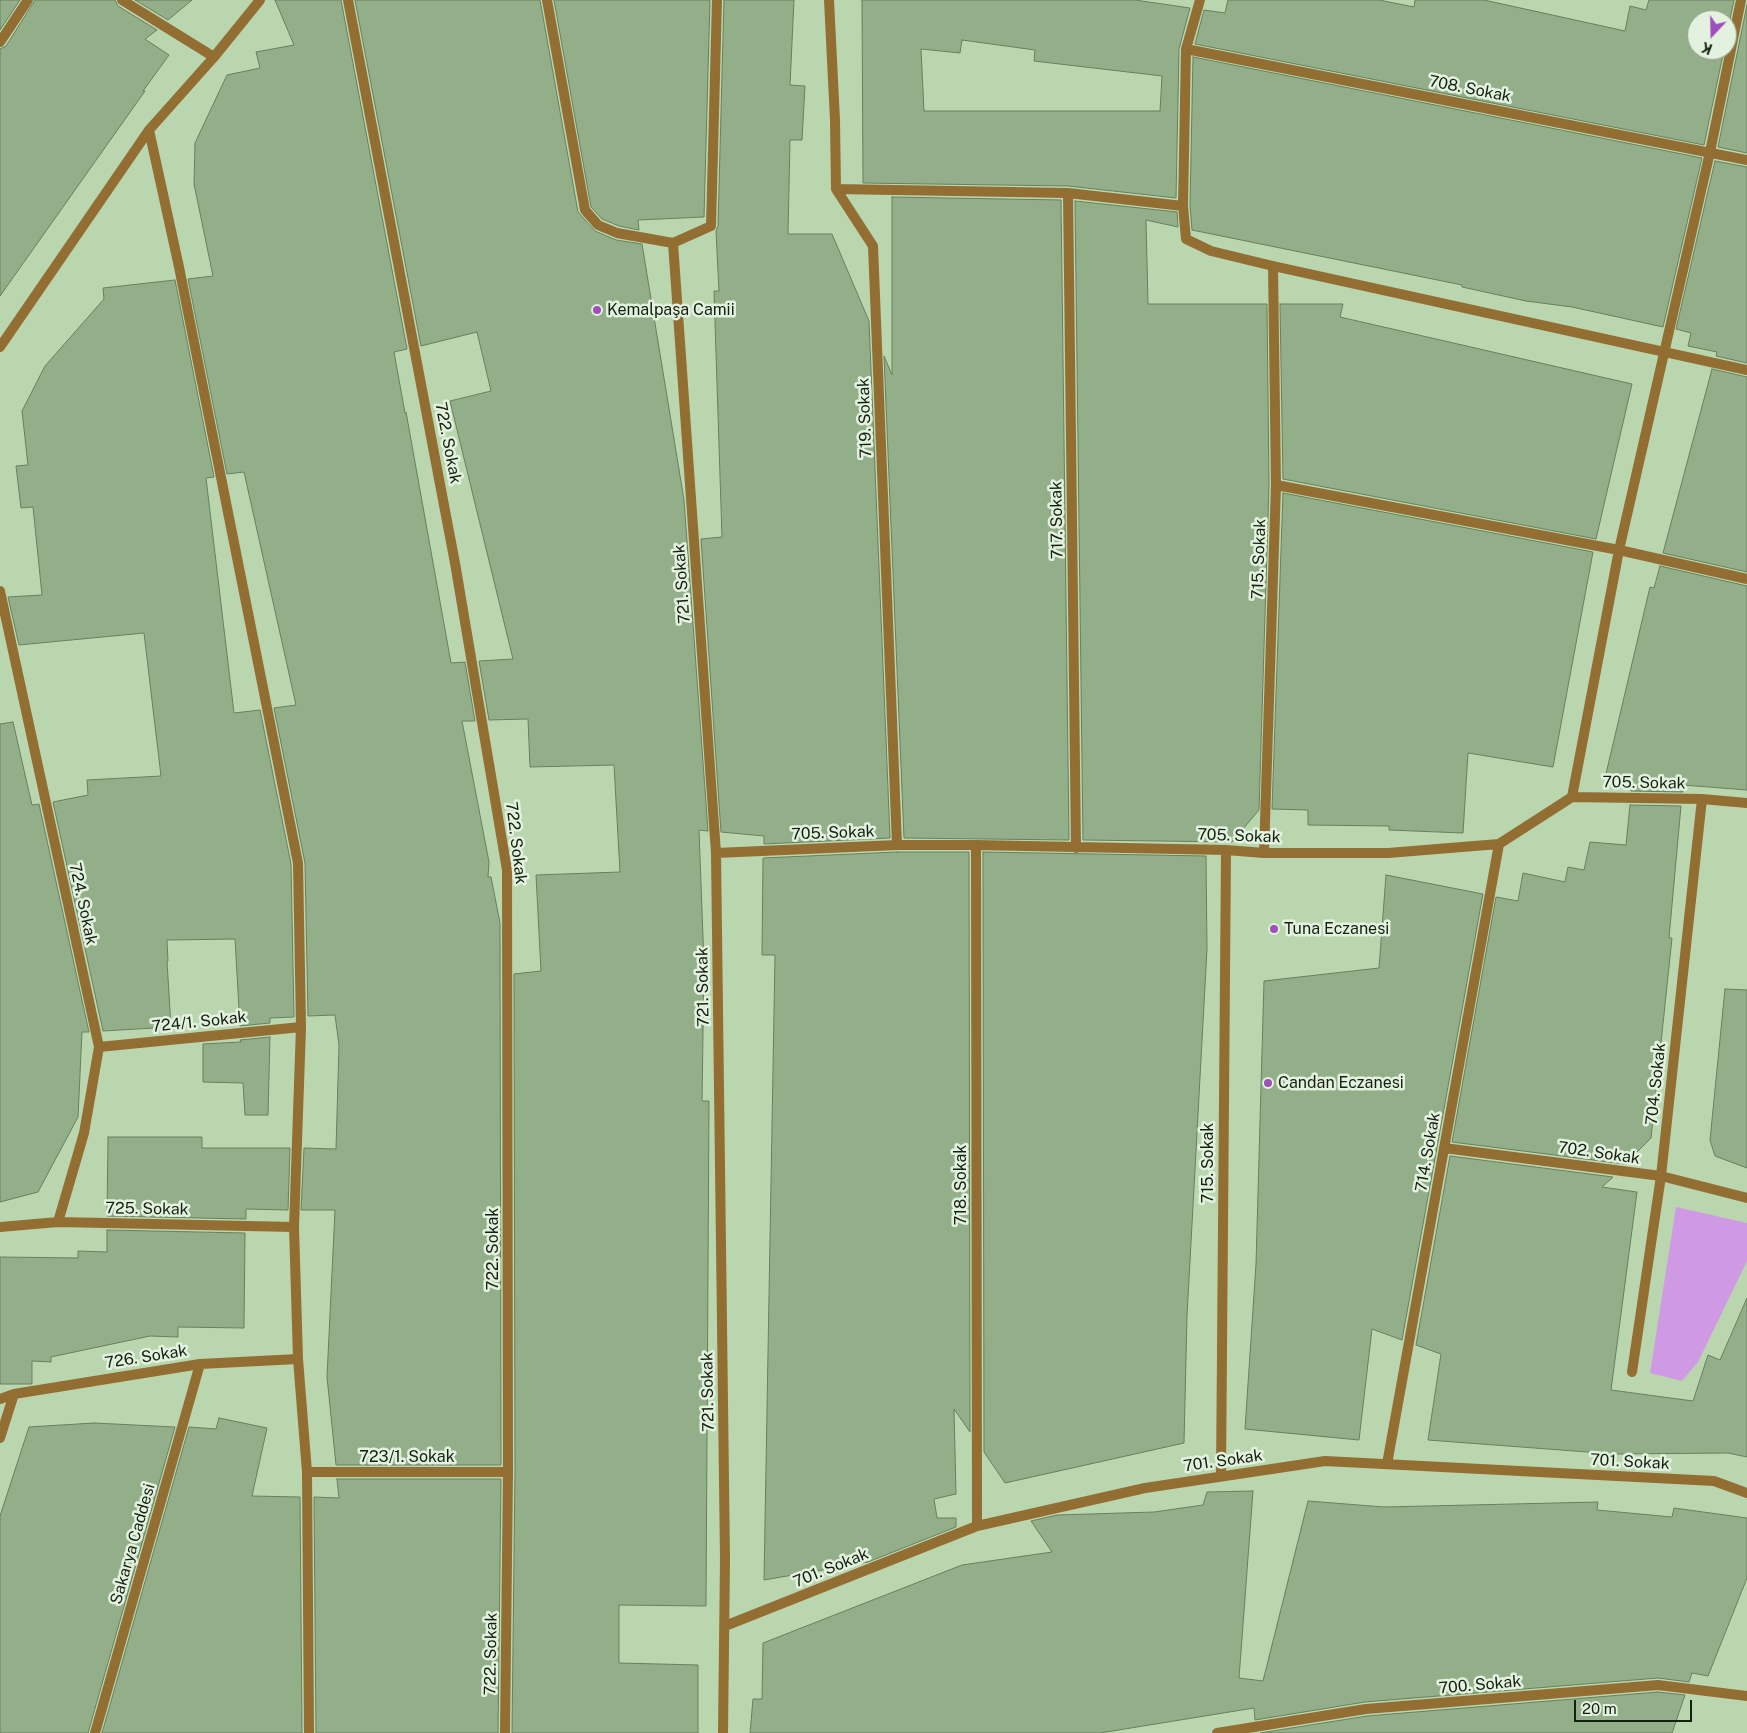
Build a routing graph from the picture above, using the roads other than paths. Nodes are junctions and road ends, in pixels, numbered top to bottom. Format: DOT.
graph roads {
  1 [pos="28,0"];
  2 [pos="122,0"];
  3 [pos="260,0"];
  4 [pos="348,0"];
  5 [pos="548,0"];
  6 [pos="717,0"];
  7 [pos="829,0"];
  8 [pos="1200,0"];
  9 [pos="1741,0"];
  10 [pos="0,42"];
  11 [pos="1186,49"];
  12 [pos="214,57"];
  13 [pos="149,130"];
  14 [pos="1710,152"];
  15 [pos="1747,160"];
  16 [pos="836,189"];
  17 [pos="1068,193"];
  18 [pos="1183,206"];
  19 [pos="673,243"];
  20 [pos="1273,266"];
  21 [pos="0,347"];
  22 [pos="1666,352"];
  23 [pos="1747,370"];
  24 [pos="1276,485"];
  25 [pos="1619,550"];
  26 [pos="1747,579"];
  27 [pos="0,591"];
  28 [pos="1572,797"];
  29 [pos="1702,799"];
  30 [pos="1747,803"];
  31 [pos="1499,844"];
  32 [pos="897,845"];
  33 [pos="976,845"];
  34 [pos="1076,848"];
  35 [pos="1226,850"];
  36 [pos="716,853"];
  37 [pos="1264,853"];
  38 [pos="301,1027"];
  39 [pos="99,1047"];
  40 [pos="1444,1148"];
  41 [pos="1661,1176"];
  42 [pos="1747,1198"];
  43 [pos="58,1222"];
  44 [pos="0,1227"];
  45 [pos="294,1227"];
  46 [pos="298,1359"];
  47 [pos="200,1364"];
  48 [pos="1632,1372"];
  49 [pos="14,1394"];
  50 [pos="0,1399"];
  51 [pos="0,1438"];
  52 [pos="1387,1464"];
  53 [pos="307,1472"];
  54 [pos="508,1472"];
  55 [pos="1222,1476"];
  56 [pos="1747,1493"];
  57 [pos="977,1526"];
  58 [pos="725,1626"];
  59 [pos="1747,1696"];
  60 [pos="95,1733"];
  61 [pos="309,1733"];
  62 [pos="505,1733"];
  63 [pos="723,1733"];
  64 [pos="1217,1733"];
  1 -- 10 [label="street"];
  2 -- 12 [label="street"];
  3 -- 12 [label="street"];
  4 -- 54 [label="street, 722. Sokak"];
  5 -- 19 [label="street"];
  6 -- 19 [label="street"];
  7 -- 16 [label="street"];
  8 -- 11 [label="street"];
  9 -- 14 [label="street"];
  11 -- 14 [label="street, 708. Sokak"];
  11 -- 18 [label="street"];
  12 -- 13 [label="street"];
  13 -- 21 [label="street"];
  13 -- 38 [label="street"];
  14 -- 15 [label="street, 708. Sokak"];
  14 -- 22 [label="street"];
  16 -- 17 [label="street"];
  16 -- 32 [label="street, 719. Sokak"];
  17 -- 18 [label="street"];
  17 -- 34 [label="street, 717. Sokak"];
  18 -- 20 [label="street"];
  19 -- 36 [label="street, 721. Sokak"];
  20 -- 22 [label="street"];
  20 -- 24 [label="street, 715. Sokak"];
  22 -- 23 [label="street"];
  22 -- 25 [label="street"];
  24 -- 25 [label="street"];
  24 -- 37 [label="street, 715. Sokak"];
  25 -- 26 [label="street"];
  25 -- 28 [label="street"];
  27 -- 39 [label="street, 724. Sokak"];
  28 -- 29 [label="street, 705. Sokak"];
  28 -- 31 [label="street, 705. Sokak"];
  29 -- 30 [label="street, 705. Sokak"];
  29 -- 41 [label="street, 704. Sokak"];
  31 -- 37 [label="street, 705. Sokak"];
  31 -- 40 [label="street, 714. Sokak"];
  32 -- 33 [label="street, 705. Sokak"];
  32 -- 36 [label="street, 705. Sokak"];
  33 -- 34 [label="street, 705. Sokak"];
  33 -- 57 [label="street, 718. Sokak"];
  34 -- 35 [label="street, 705. Sokak"];
  35 -- 37 [label="street, 705. Sokak"];
  35 -- 55 [label="street, 715. Sokak"];
  36 -- 58 [label="street, 721. Sokak"];
  38 -- 39 [label="street, 724/1. Sokak"];
  38 -- 45 [label="street"];
  39 -- 43 [label="street, 724. Sokak"];
  40 -- 41 [label="street, 702. Sokak"];
  40 -- 52 [label="street, 714. Sokak"];
  41 -- 42 [label="street, 702. Sokak"];
  41 -- 48 [label="street, 704. Sokak"];
  43 -- 44 [label="street, 725. Sokak"];
  43 -- 45 [label="street, 725. Sokak"];
  45 -- 46 [label="street"];
  46 -- 47 [label="street, 726. Sokak"];
  46 -- 53 [label="street"];
  47 -- 49 [label="street, 726. Sokak"];
  47 -- 60 [label="street, Sakarya Caddesi"];
  49 -- 50 [label="street, 726. Sokak"];
  49 -- 51 [label="street"];
  52 -- 55 [label="street, 701. Sokak"];
  52 -- 56 [label="street, 701. Sokak"];
  53 -- 54 [label="street, 723/1. Sokak"];
  53 -- 61 [label="street"];
  54 -- 62 [label="street, 722. Sokak"];
  55 -- 57 [label="street, 701. Sokak"];
  57 -- 58 [label="street, 701. Sokak"];
  58 -- 63 [label="street, 721. Sokak"];
  59 -- 64 [label="street, 700. Sokak"];
}
